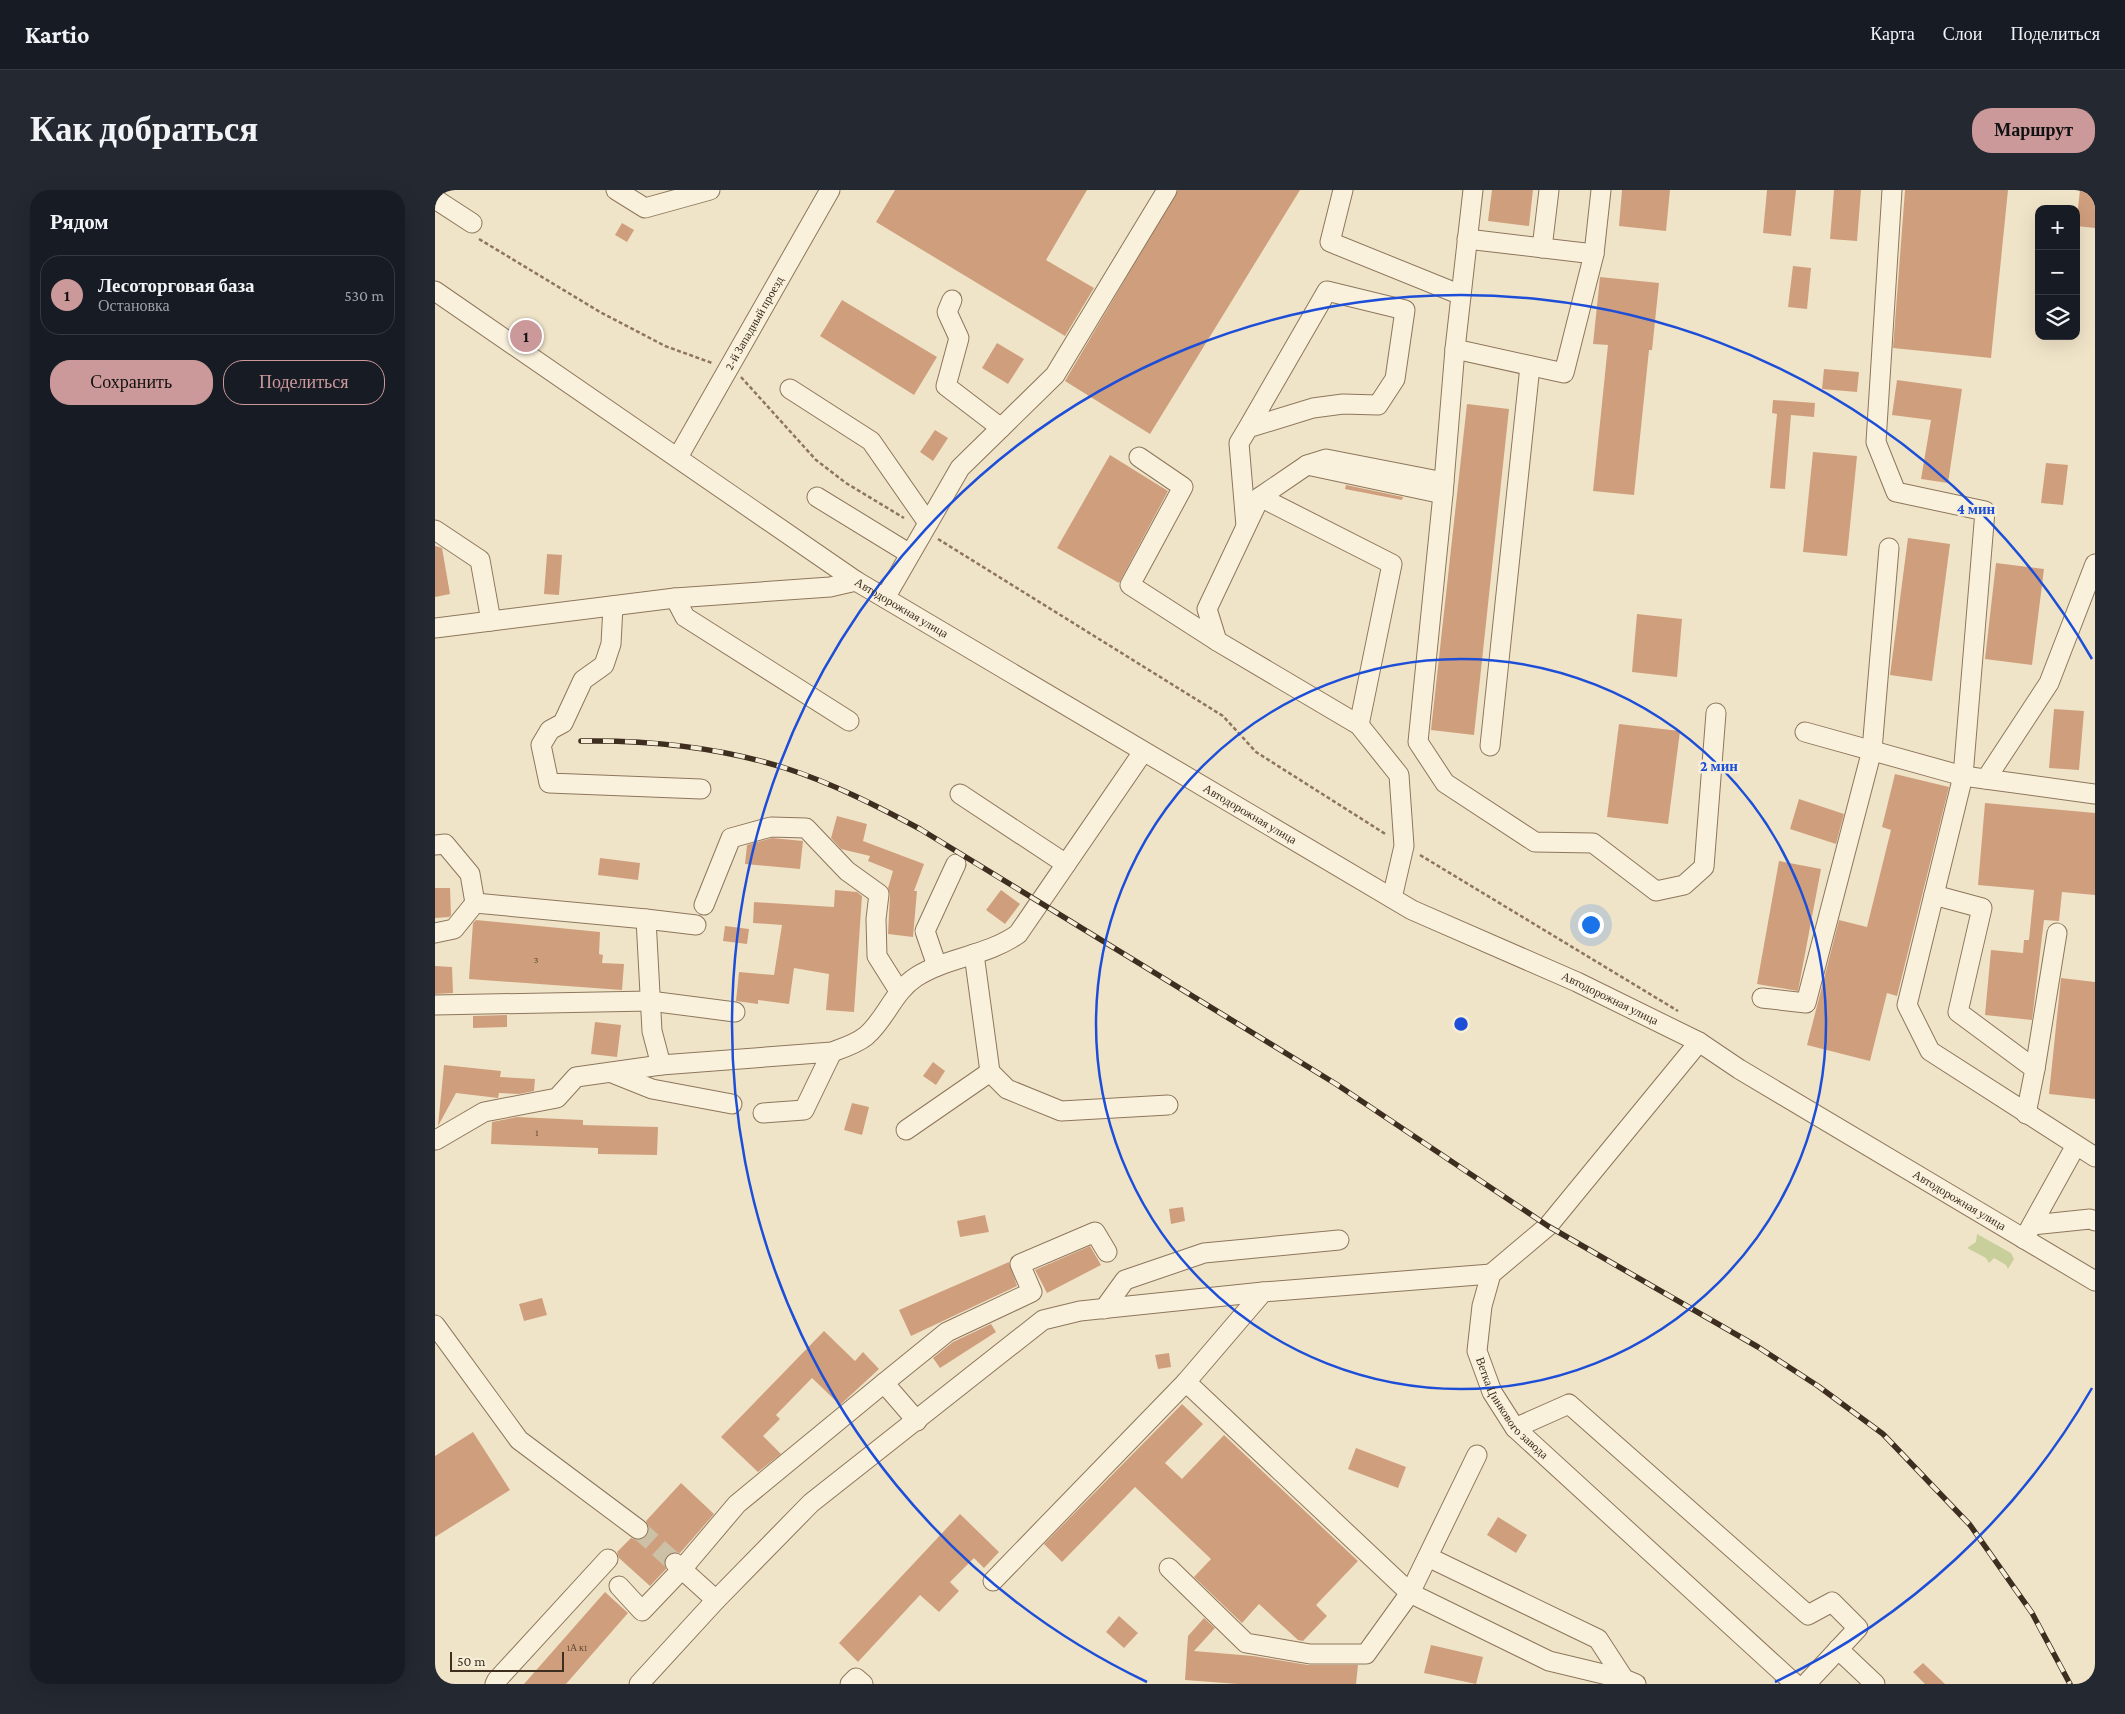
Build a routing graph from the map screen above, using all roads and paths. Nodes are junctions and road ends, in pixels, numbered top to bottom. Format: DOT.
graph roads {
  1 [pos="616,190"];
  2 [pos="710,190"];
  3 [pos="831,190"];
  4 [pos="1167,190"];
  5 [pos="1343,190"];
  6 [pos="1473,190"];
  7 [pos="1549,190"];
  8 [pos="1601,190"];
  9 [pos="1892,190"];
  10 [pos="435,199"];
  11 [pos="474,230"];
  12 [pos="1467,239"];
  13 [pos="1542,248"];
  14 [pos="1594,254"];
  15 [pos="435,291"];
  16 [pos="1461,295"];
  17 [pos="952,300"];
  18 [pos="1455,349"];
  19 [pos="1530,366"];
  20 [pos="729,369"];
  21 [pos="790,388"];
  22 [pos="1001,428"];
  23 [pos="1247,428"];
  24 [pos="679,457"];
  25 [pos="1139,457"];
  26 [pos="1443,488"];
  27 [pos="817,497"];
  28 [pos="1260,497"];
  29 [pos="1246,526"];
  30 [pos="926,527"];
  31 [pos="435,530"];
  32 [pos="1889,548"];
  33 [pos="911,554"];
  34 [pos="2095,564"];
  35 [pos="856,581"];
  36 [pos="675,598"];
  37 [pos="885,598"];
  38 [pos="613,606"];
  39 [pos="491,621"];
  40 [pos="435,628"];
  41 [pos="1217,641"];
  42 [pos="1715,713"];
  43 [pos="849,721"];
  44 [pos="1359,725"];
  45 [pos="1805,732"];
  46 [pos="1490,746"];
  47 [pos="1871,750"];
  48 [pos="1143,752"];
  49 [pos="1963,776"];
  50 [pos="1986,779"];
  51 [pos="701,789"];
  52 [pos="960,794"];
  53 [pos="2095,794"];
  54 [pos="435,845"];
  55 [pos="1404,846"];
  56 [pos="956,864"];
  57 [pos="1066,864"];
  58 [pos="1934,894"];
  59 [pos="1392,898"];
  60 [pos="475,903"];
  61 [pos="704,905"];
  62 [pos="646,920"];
  63 [pos="695,924"];
  64 [pos="435,933"];
  65 [pos="2057,933"];
  66 [pos="974,954"];
  67 [pos="937,966"];
  68 [pos="899,991"];
  69 [pos="1762,998"];
  70 [pos="650,1001"];
  71 [pos="435,1006"];
  72 [pos="735,1012"];
  73 [pos="1683,1014"];
  74 [pos="1699,1042"];
  75 [pos="832,1052"];
  76 [pos="661,1065"];
  77 [pos="2035,1069"];
  78 [pos="611,1072"];
  79 [pos="990,1072"];
  80 [pos="732,1104"];
  81 [pos="1168,1105"];
  82 [pos="763,1113"];
  83 [pos="2026,1114"];
  84 [pos="906,1130"];
  85 [pos="436,1140"];
  86 [pos="2075,1147"];
  87 [pos="2095,1157"];
  88 [pos="2095,1221"];
  89 [pos="2028,1232"];
  90 [pos="1339,1240"];
  91 [pos="1107,1252"];
  92 [pos="1491,1274"];
  93 [pos="2095,1282"];
  94 [pos="1263,1292"];
  95 [pos="1104,1309"];
  96 [pos="435,1325"];
  97 [pos="1186,1382"];
  98 [pos="884,1383"];
  99 [pos="917,1421"];
  100 [pos="1515,1428"];
  101 [pos="1477,1455"];
  102 [pos="638,1529"];
  103 [pos="1428,1557"];
  104 [pos="608,1559"];
  105 [pos="678,1566"];
  106 [pos="1169,1568"];
  107 [pos="993,1581"];
  108 [pos="619,1586"];
  109 [pos="1410,1593"];
  110 [pos="716,1600"];
  111 [pos="1838,1649"];
  112 [pos="1630,1682"];
  113 [pos="495,1684"];
  114 [pos="639,1684"];
  115 [pos="850,1684"];
  116 [pos="863,1684"];
  117 [pos="1795,1684"];
  118 [pos="1806,1684"];
  119 [pos="1875,1684"];
  1 -- 2 [label="street"];
  3 -- 20 [label="street, 2-й Западный проезд"];
  4 -- 22 [label="street"];
  5 -- 16 [label="street"];
  6 -- 12 [label="street"];
  7 -- 13 [label="street"];
  8 -- 14 [label="street"];
  9 -- 49 [label="street"];
  10 -- 11 [label="street"];
  11 -- 20 [label="path"];
  12 -- 13 [label="street"];
  12 -- 16 [label="street"];
  13 -- 14 [label="street"];
  14 -- 19 [label="street"];
  15 -- 24 [label="street, Автодорожная улица"];
  16 -- 18 [label="street"];
  17 -- 22 [label="street"];
  18 -- 19 [label="street"];
  18 -- 26 [label="street"];
  19 -- 46 [label="street"];
  20 -- 24 [label="street, 2-й Западный проезд"];
  20 -- 30 [label="path"];
  21 -- 30 [label="street"];
  22 -- 30 [label="street"];
  23 -- 23 [label="street"];
  23 -- 29 [label="street"];
  24 -- 35 [label="street, Автодорожная улица"];
  25 -- 41 [label="street"];
  26 -- 28 [label="street"];
  26 -- 42 [label="street"];
  27 -- 33 [label="street"];
  28 -- 29 [label="street"];
  28 -- 44 [label="street"];
  29 -- 41 [label="street"];
  30 -- 33 [label="street"];
  30 -- 55 [label="path"];
  31 -- 39 [label="street"];
  32 -- 47 [label="street"];
  33 -- 37 [label="street"];
  34 -- 50 [label="street"];
  35 -- 36 [label="street"];
  35 -- 37 [label="street, Автодорожная улица"];
  36 -- 38 [label="street"];
  36 -- 43 [label="street"];
  37 -- 48 [label="street, Автодорожная улица"];
  38 -- 39 [label="street"];
  38 -- 51 [label="street"];
  39 -- 40 [label="street"];
  41 -- 44 [label="street"];
  44 -- 55 [label="street"];
  45 -- 47 [label="street"];
  47 -- 49 [label="street"];
  47 -- 69 [label="street"];
  48 -- 57 [label="street"];
  48 -- 59 [label="street, Автодорожная улица"];
  49 -- 50 [label="street"];
  49 -- 58 [label="street"];
  50 -- 53 [label="street"];
  52 -- 57 [label="street"];
  54 -- 60 [label="street"];
  55 -- 59 [label="street"];
  55 -- 73 [label="path"];
  56 -- 67 [label="street"];
  57 -- 66 [label="street"];
  58 -- 77 [label="street"];
  58 -- 83 [label="street"];
  59 -- 74 [label="street, Автодорожная улица"];
  60 -- 62 [label="street"];
  60 -- 64 [label="street"];
  61 -- 68 [label="street"];
  62 -- 63 [label="street"];
  62 -- 70 [label="street"];
  65 -- 77 [label="street"];
  66 -- 67 [label="street"];
  66 -- 79 [label="street"];
  67 -- 68 [label="street"];
  68 -- 75 [label="street"];
  70 -- 71 [label="street"];
  70 -- 72 [label="street"];
  70 -- 76 [label="street"];
  74 -- 89 [label="street, Автодорожная улица"];
  74 -- 92 [label="street"];
  75 -- 76 [label="street"];
  75 -- 82 [label="street"];
  76 -- 78 [label="street"];
  77 -- 83 [label="street"];
  78 -- 80 [label="street"];
  78 -- 85 [label="street"];
  79 -- 81 [label="street"];
  79 -- 84 [label="street"];
  83 -- 86 [label="street"];
  86 -- 87 [label="street"];
  86 -- 89 [label="street"];
  88 -- 89 [label="street"];
  89 -- 93 [label="street, Автодорожная улица"];
  90 -- 95 [label="street"];
  91 -- 98 [label="street"];
  92 -- 94 [label="street"];
  92 -- 100 [label="street, Ветка Цинкового завода"];
  94 -- 95 [label="street"];
  94 -- 97 [label="street"];
  95 -- 99 [label="street"];
  96 -- 102 [label="street"];
  97 -- 107 [label="street"];
  97 -- 109 [label="street"];
  98 -- 99 [label="street"];
  98 -- 105 [label="street"];
  99 -- 110 [label="street"];
  100 -- 111 [label="street"];
  100 -- 117 [label="street, Ветка Цинкового завода"];
  101 -- 103 [label="street"];
  103 -- 109 [label="street"];
  103 -- 112 [label="street"];
  104 -- 113 [label="street"];
  105 -- 108 [label="street"];
  105 -- 110 [label="street"];
  106 -- 109 [label="street"];
  109 -- 112 [label="street"];
  110 -- 114 [label="street"];
  111 -- 118 [label="street"];
  111 -- 119 [label="street"];
  115 -- 116 [label="street"];
}
